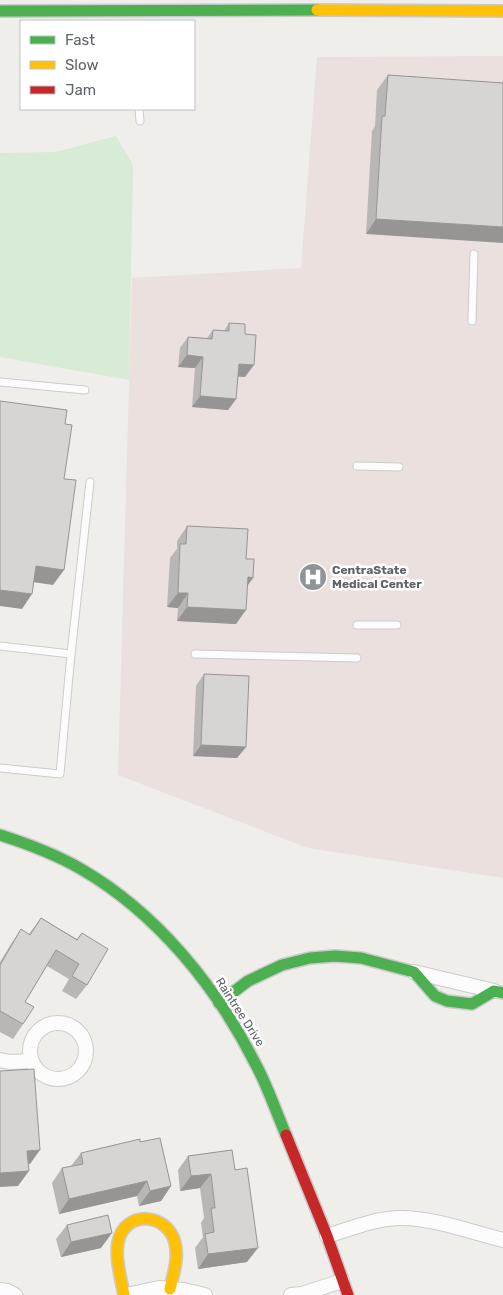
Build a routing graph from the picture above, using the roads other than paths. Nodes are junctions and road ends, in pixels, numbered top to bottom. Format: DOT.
graph roads {
  1 [pos="96,5"];
  2 [pos="0,11"];
  3 [pos="503,11"];
  4 [pos="133,15"];
  5 [pos="139,110"];
  6 [pos="140,121"];
  7 [pos="474,254"];
  8 [pos="472,322"];
  9 [pos="0,382"];
  10 [pos="85,390"];
  11 [pos="357,466"];
  12 [pos="399,467"];
  13 [pos="90,482"];
  14 [pos="357,625"];
  15 [pos="397,625"];
  16 [pos="0,646"];
  17 [pos="70,654"];
  18 [pos="195,654"];
  19 [pos="357,658"];
  20 [pos="0,768"];
  21 [pos="0,835"];
  22 [pos="414,972"];
  23 [pos="499,992"];
  24 [pos="219,1003"];
  25 [pos="0,1060"];
  26 [pos="31,1061"];
  27 [pos="327,1236"];
  28 [pos="503,1240"];
  29 [pos="342,1281"];
  30 [pos="170,1289"];
  31 [pos="0,1290"];
  32 [pos="15,1295"];
  33 [pos="125,1295"];
  34 [pos="205,1295"];
  35 [pos="291,1295"];
  36 [pos="348,1295"];
  1 -- 2 [label="street"];
  1 -- 4 [label="street"];
  3 -- 4 [label="street"];
  5 -- 6 [label="lane"];
  7 -- 8 [label="lane"];
  9 -- 10 [label="lane"];
  11 -- 12 [label="lane"];
  13 -- 17 [label="lane"];
  14 -- 15 [label="lane"];
  16 -- 17 [label="lane"];
  17 -- 20 [label="lane"];
  18 -- 19 [label="lane"];
  21 -- 24 [label="street, Raintree Drive"];
  22 -- 23 [label="street"];
  22 -- 23 [label="street"];
  22 -- 24 [label="street"];
  24 -- 27 [label="street, Raintree Drive"];
  25 -- 26 [label="street"];
  26 -- 26 [label="street"];
  27 -- 28 [label="street"];
  27 -- 29 [label="street, Raintree Drive"];
  29 -- 35 [label="street"];
  29 -- 36 [label="street, Raintree Drive"];
  30 -- 33 [label="street"];
  30 -- 33 [label="street"];
  30 -- 34 [label="street"];
  31 -- 32 [label="street"];
}
